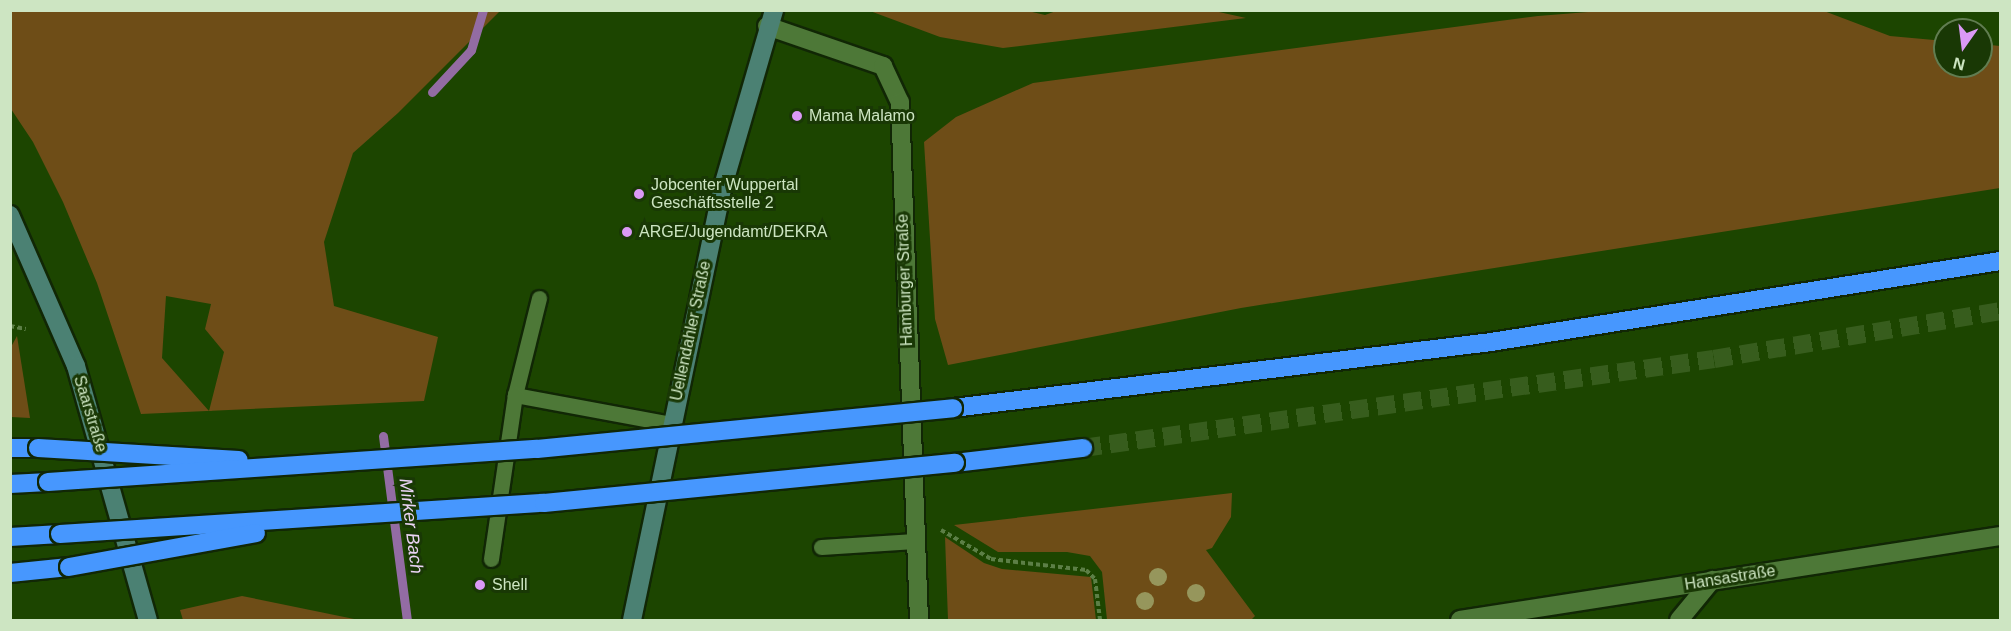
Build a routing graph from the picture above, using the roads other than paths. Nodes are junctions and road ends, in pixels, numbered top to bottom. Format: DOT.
graph roads {
  1 [pos="770,18"];
  2 [pos="10,215"];
  3 [pos="2001,261"];
  4 [pos="539,298"];
  5 [pos="514,395"];
  6 [pos="671,424"];
  7 [pos="10,448"];
  8 [pos="1083,448"];
  9 [pos="312,464"];
  10 [pos="10,484"];
  11 [pos="334,518"];
  12 [pos="2001,536"];
  13 [pos="10,537"];
  14 [pos="915,541"];
  15 [pos="821,547"];
  16 [pos="490,559"];
  17 [pos="10,573"];
  18 [pos="1712,580"];
  19 [pos="148,621"];
  20 [pos="632,621"];
  21 [pos="919,621"];
  22 [pos="1460,621"];
  23 [pos="1679,621"];
  1 -- 6 [label="main road, Uellendahler Straße"];
  1 -- 14 [label="street, Hamburger Straße"];
  2 -- 19 [label="main road, Saarstraße"];
  3 -- 9 [label="highway, bridge"];
  4 -- 5 [label="lane"];
  5 -- 6 [label="lane"];
  5 -- 16 [label="lane"];
  6 -- 20 [label="main road, Uellendahler Straße"];
  7 -- 9 [label="highway, bridge"];
  8 -- 11 [label="highway, bridge"];
  9 -- 10 [label="highway, bridge"];
  11 -- 13 [label="highway, bridge"];
  11 -- 17 [label="highway, bridge"];
  12 -- 18 [label="street, Hansastraße"];
  14 -- 15 [label="lane"];
  14 -- 21 [label="street, Hamburger Straße"];
  18 -- 22 [label="street, Hansastraße"];
  18 -- 23 [label="street"];
}
